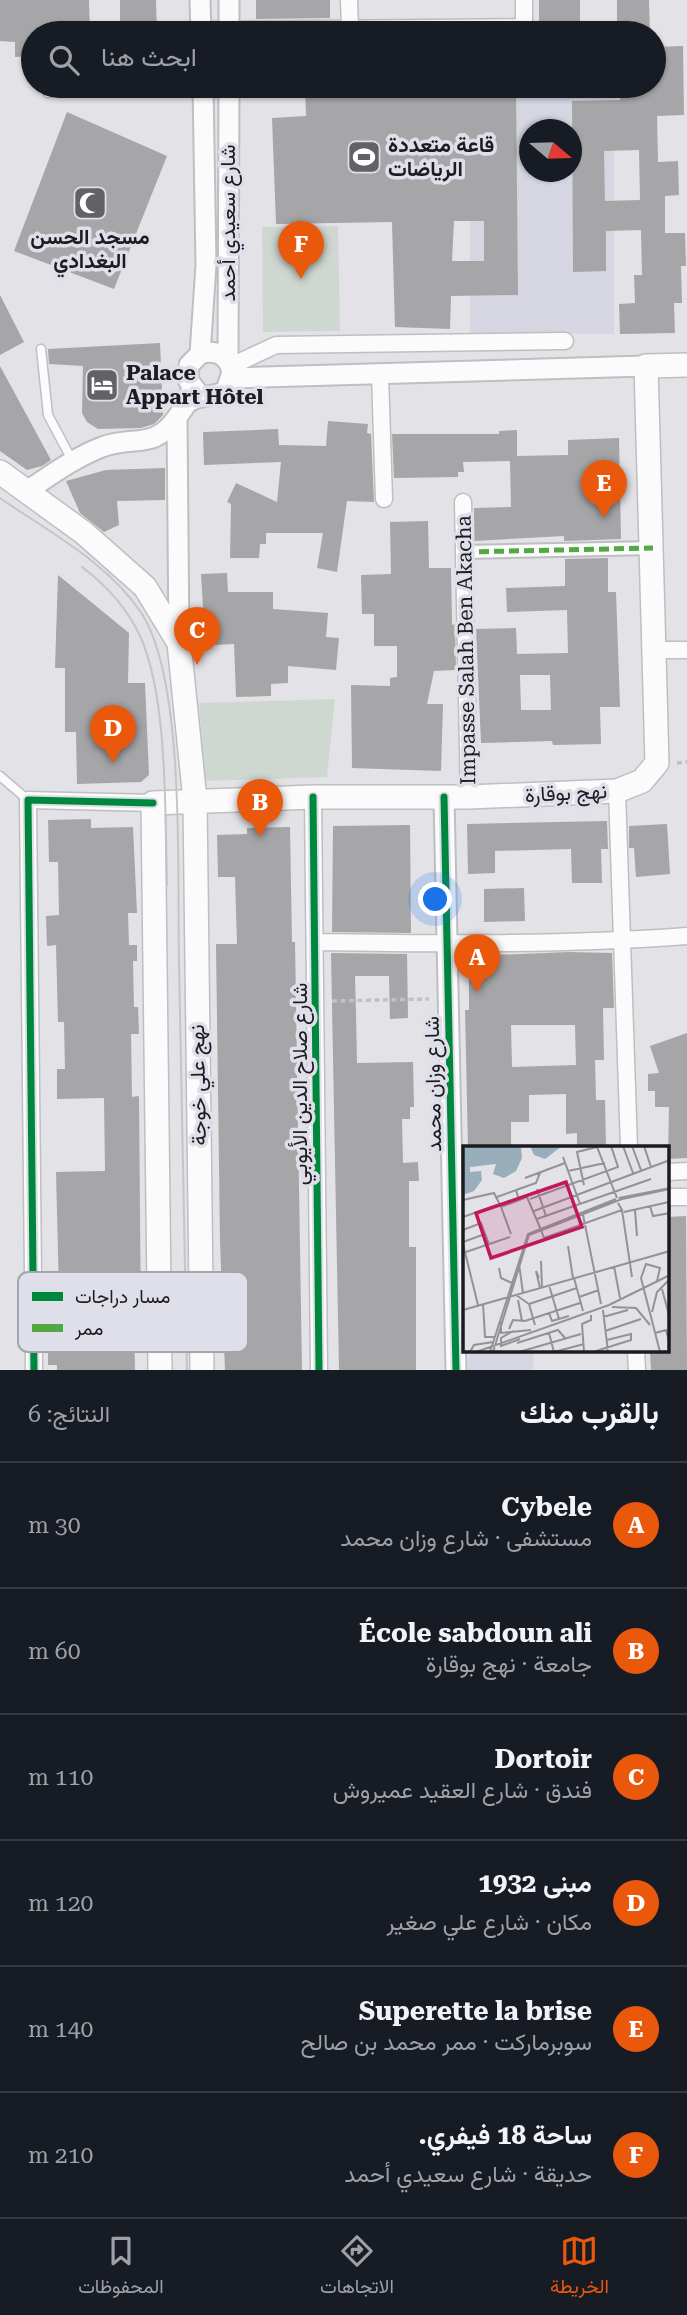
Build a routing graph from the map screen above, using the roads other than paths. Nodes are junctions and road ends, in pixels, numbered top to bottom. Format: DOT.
graph roads {
  1 [pos="200,0"];
  2 [pos="229,0"];
  3 [pos="349,0"];
  4 [pos="524,0"];
  5 [pos="200,21"];
  6 [pos="229,21"];
  7 [pos="350,21"];
  8 [pos="524,21"];
  9 [pos="203,98"];
  10 [pos="229,98"];
  11 [pos="565,341"];
  12 [pos="41,349"];
  13 [pos="200,354"];
  14 [pos="687,365"];
  15 [pos="646,366"];
  16 [pos="230,368"];
  17 [pos="380,374"];
  18 [pos="194,395"];
  19 [pos="177,418"];
  20 [pos="72,460"];
  21 [pos="0,472"];
  22 [pos="27,491"];
  23 [pos="384,499"];
  24 [pos="463,502"];
  25 [pos="653,548"];
  26 [pos="464,552"];
  27 [pos="179,643"];
  28 [pos="656,650"];
  29 [pos="687,650"];
  30 [pos="0,776"];
  31 [pos="617,791"];
  32 [pos="313,797"];
  33 [pos="444,797"];
  34 [pos="468,797"];
  35 [pos="28,800"];
  36 [pos="195,800"];
  37 [pos="153,803"];
  38 [pos="687,936"];
  39 [pos="622,941"];
  40 [pos="316,942"];
  41 [pos="447,944"];
  42 [pos="629,1146"];
  43 [pos="33,1272"];
  44 [pos="159,1272"];
  45 [pos="201,1272"];
  46 [pos="460,1334"];
  47 [pos="34,1352"];
  48 [pos="160,1352"];
  49 [pos="202,1352"];
  50 [pos="636,1352"];
  51 [pos="34,1370"];
  52 [pos="160,1370"];
  53 [pos="202,1370"];
  54 [pos="319,1370"];
  55 [pos="456,1370"];
  56 [pos="637,1370"];
  1 -- 5 [label="street"];
  2 -- 6 [label="street"];
  3 -- 7 [label="street"];
  4 -- 8 [label="street"];
  9 -- 13 [label="street, شارع سعيدي أحمد"];
  10 -- 16 [label="street, شارع سعيدي أحمد"];
  11 -- 16 [label="street"];
  12 -- 20 [label="lane"];
  13 -- 16 [label="street"];
  13 -- 18 [label="street"];
  14 -- 15 [label="main road"];
  15 -- 17 [label="street"];
  15 -- 25 [label="main road, نهج بوقارة"];
  16 -- 17 [label="street"];
  16 -- 18 [label="street"];
  17 -- 23 [label="street"];
  18 -- 19 [label="street"];
  19 -- 20 [label="street"];
  19 -- 27 [label="street"];
  20 -- 22 [label="street"];
  21 -- 22 [label="main road"];
  22 -- 27 [label="main road"];
  24 -- 26 [label="street, Impasse Salah Ben Akacha"];
  25 -- 26 [label="street"];
  25 -- 28 [label="main road, نهج بوقارة"];
  26 -- 34 [label="street, Impasse Salah Ben Akacha"];
  27 -- 36 [label="main road, نهج علي خوجة"];
  28 -- 29 [label="street"];
  28 -- 31 [label="main road, نهج بوقارة"];
  30 -- 35 [label="lane"];
  31 -- 34 [label="main road, نهج بوقارة"];
  31 -- 39 [label="street"];
  32 -- 33 [label="main road, نهج بوقارة"];
  32 -- 36 [label="main road, نهج بوقارة"];
  32 -- 40 [label="street, شارع صلاح الدين الأيوبي"];
  33 -- 34 [label="main road, نهج بوقارة"];
  33 -- 41 [label="street, شارع وزان محمد"];
  35 -- 37 [label="street"];
  35 -- 43 [label="street"];
  36 -- 37 [label="main road, نهج بوقارة"];
  36 -- 45 [label="main road, نهج علي خوجة"];
  37 -- 44 [label="main road, نهج علي خوجة"];
  38 -- 39 [label="street"];
  39 -- 41 [label="street"];
  39 -- 42 [label="street"];
  40 -- 41 [label="street"];
  40 -- 54 [label="street, شارع صلاح الدين الأيوبي"];
  41 -- 46 [label="street, شارع وزان محمد"];
  46 -- 55 [label="street, شارع وزان محمد"];
  47 -- 51 [label="street"];
  48 -- 52 [label="main road, نهج علي خوجة"];
  49 -- 53 [label="main road, نهج علي خوجة"];
  50 -- 56 [label="street"];
}
